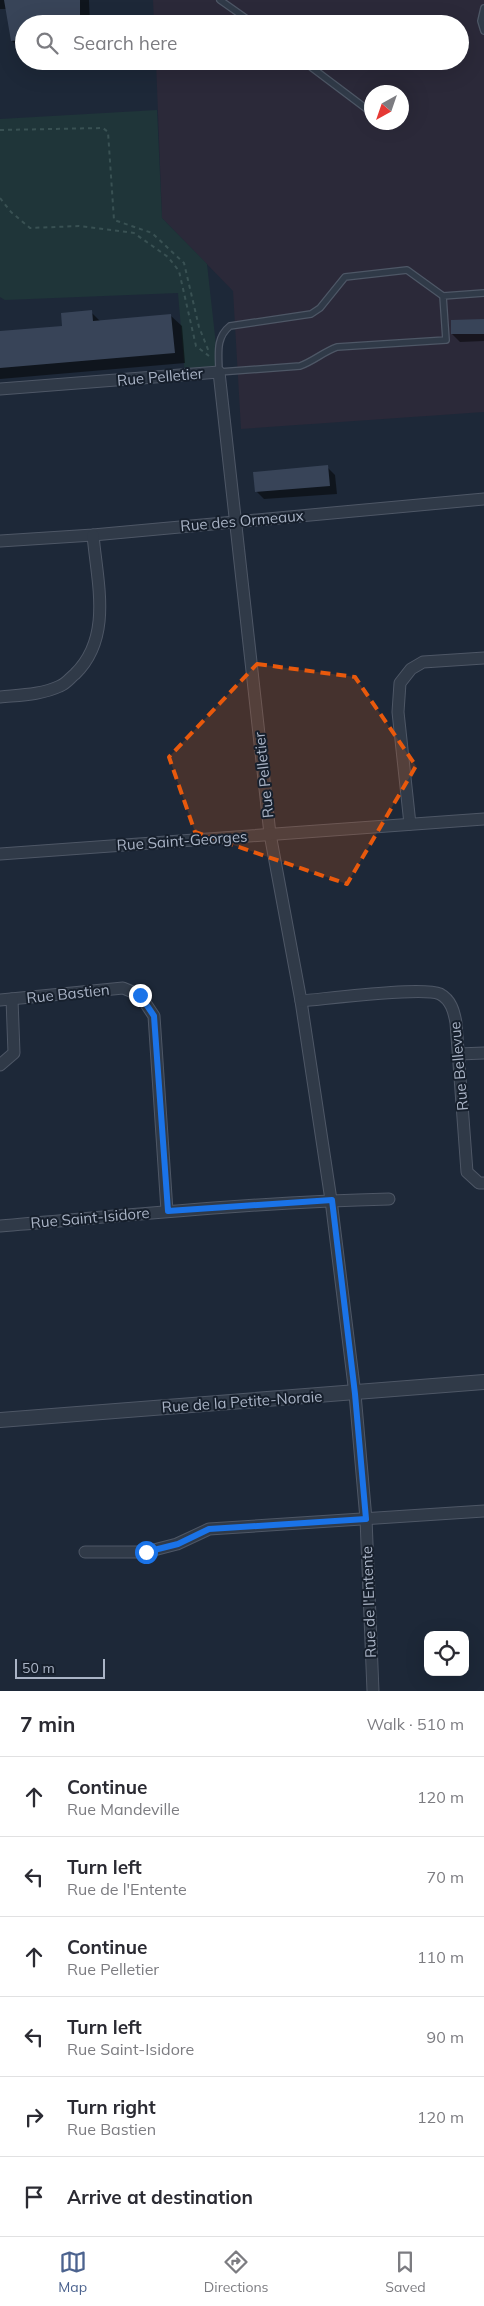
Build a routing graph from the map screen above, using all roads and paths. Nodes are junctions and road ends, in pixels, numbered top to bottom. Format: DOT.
graph roads {
  1 [pos="220,0"];
  2 [pos="484,8"];
  3 [pos="241,15"];
  4 [pos="484,31"];
  5 [pos="315,70"];
  6 [pos="364,108"];
  7 [pos="0,130"];
  8 [pos="0,198"];
  9 [pos="484,292"];
  10 [pos="443,296"];
  11 [pos="220,372"];
  12 [pos="0,389"];
  13 [pos="484,499"];
  14 [pos="237,520"];
  15 [pos="93,535"];
  16 [pos="0,541"];
  17 [pos="484,658"];
  18 [pos="0,697"];
  19 [pos="484,819"];
  20 [pos="410,824"];
  21 [pos="270,834"];
  22 [pos="0,854"];
  23 [pos="12,999"];
  24 [pos="0,1000"];
  25 [pos="301,1001"];
  26 [pos="484,1053"];
  27 [pos="459,1054"];
  28 [pos="0,1065"];
  29 [pos="484,1182"];
  30 [pos="389,1199"];
  31 [pos="332,1200"];
  32 [pos="168,1211"];
  33 [pos="0,1226"];
  34 [pos="484,1382"];
  35 [pos="355,1394"];
  36 [pos="0,1420"];
  37 [pos="484,1511"];
  38 [pos="366,1519"];
  39 [pos="85,1552"];
  40 [pos="373,1691"];
  1 -- 3 [label="lane"];
  2 -- 4 [label="lane"];
  5 -- 6 [label="lane"];
  7 -- 8 [label="path"];
  9 -- 10 [label="lane"];
  10 -- 11 [label="lane"];
  10 -- 11 [label="lane"];
  11 -- 12 [label="street, Rue Pelletier"];
  11 -- 14 [label="street, Rue Pelletier"];
  13 -- 14 [label="street, Rue des Ormeaux"];
  14 -- 15 [label="street, Rue des Ormeaux"];
  14 -- 21 [label="street, Rue Pelletier"];
  15 -- 16 [label="street, Rue des Ormeaux"];
  15 -- 18 [label="street"];
  17 -- 20 [label="street"];
  19 -- 20 [label="street, Rue Saint-Georges"];
  20 -- 21 [label="street, Rue Saint-Georges"];
  21 -- 22 [label="street, Rue Saint-Georges"];
  21 -- 25 [label="street, Rue Pelletier"];
  23 -- 24 [label="street, Rue Bastien"];
  23 -- 28 [label="street, Rue Bastien"];
  23 -- 32 [label="street, Rue Bastien"];
  25 -- 27 [label="street, Rue Bellevue"];
  25 -- 31 [label="street, Rue Pelletier"];
  26 -- 27 [label="street"];
  27 -- 29 [label="street, Rue Bellevue"];
  30 -- 31 [label="street, Rue Saint-Isidore"];
  31 -- 32 [label="street, Rue Saint-Isidore"];
  31 -- 35 [label="street, Rue Pelletier"];
  32 -- 33 [label="street, Rue Saint-Isidore"];
  34 -- 35 [label="street, Rue de la Petite-Noraie"];
  35 -- 36 [label="street, Rue de la Petite-Noraie"];
  35 -- 38 [label="street, Rue de l'Entente"];
  37 -- 38 [label="street"];
  38 -- 39 [label="street"];
  38 -- 40 [label="street, Rue de l'Entente"];
}
